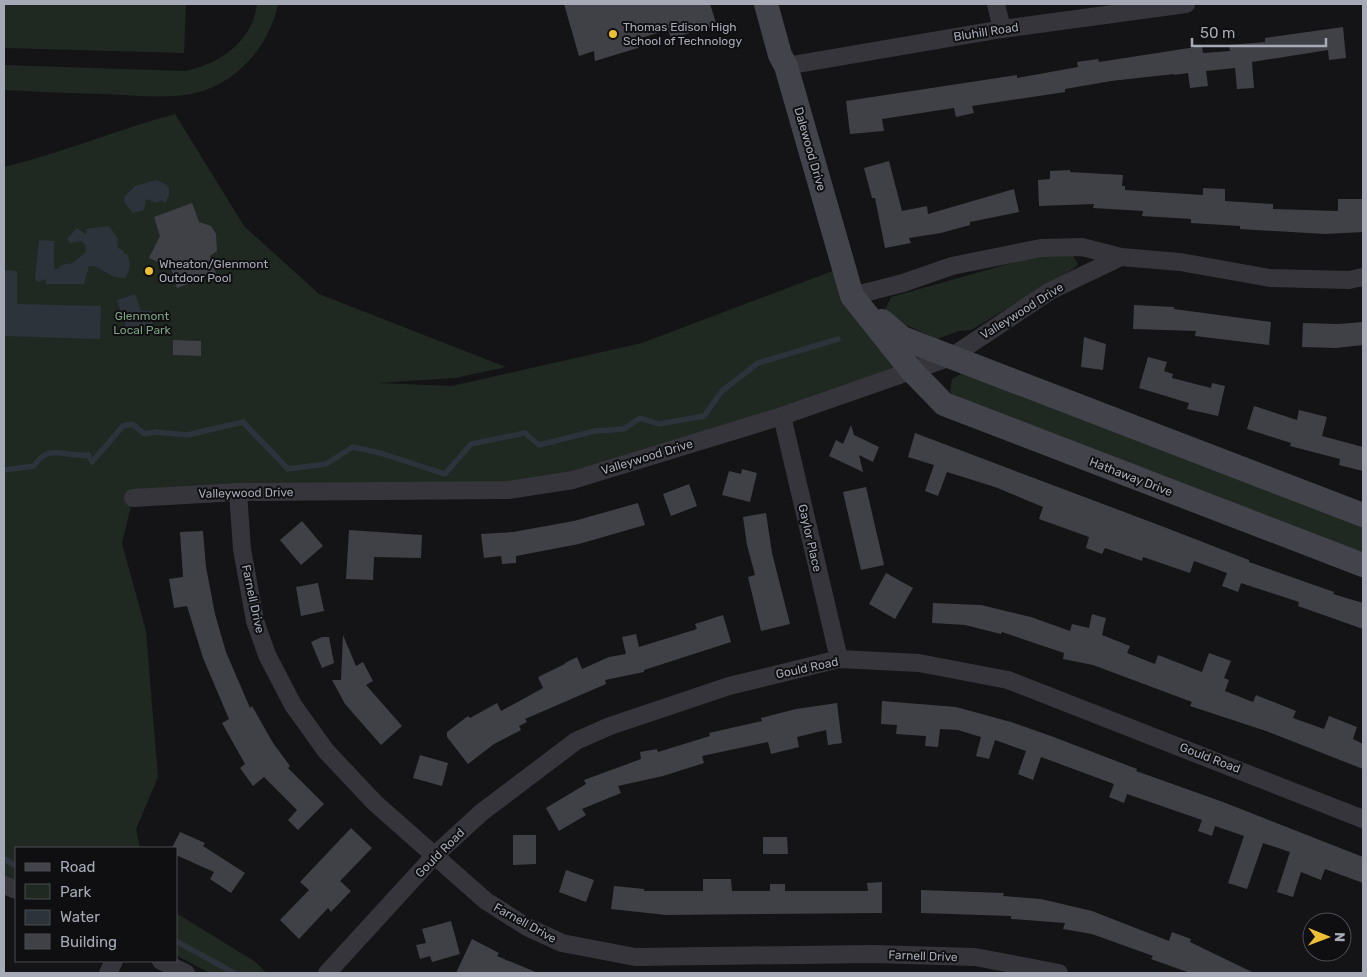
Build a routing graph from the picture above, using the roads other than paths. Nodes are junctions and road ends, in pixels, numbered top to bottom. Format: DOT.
graph roads {
  1 [pos="766,4"];
  2 [pos="996,4"];
  3 [pos="1186,4"];
  4 [pos="1002,29"];
  5 [pos="786,66"];
  6 [pos="1121,257"];
  7 [pos="1363,277"];
  8 [pos="852,296"];
  9 [pos="951,357"];
  10 [pos="911,370"];
  11 [pos="782,416"];
  12 [pos="238,492"];
  13 [pos="133,498"];
  14 [pos="1363,515"];
  15 [pos="1363,565"];
  16 [pos="839,660"];
  17 [pos="1363,819"];
  18 [pos="435,855"];
  19 [pos="163,962"];
  20 [pos="186,973"];
  21 [pos="327,973"];
  22 [pos="1060,973"];
  1 -- 5 [label="street, Dalewood Drive"];
  2 -- 4 [label="street"];
  3 -- 4 [label="street, Bluhill Road"];
  4 -- 5 [label="street, Bluhill Road"];
  5 -- 8 [label="street, Dalewood Drive"];
  6 -- 7 [label="street"];
  6 -- 8 [label="street"];
  6 -- 9 [label="street, Valleywood Drive"];
  8 -- 9 [label="street"];
  8 -- 10 [label="street, Dalewood Drive"];
  9 -- 10 [label="street, Valleywood Drive"];
  9 -- 14 [label="street"];
  10 -- 11 [label="street, Valleywood Drive"];
  10 -- 15 [label="street, Hathaway Drive"];
  11 -- 12 [label="street, Valleywood Drive"];
  11 -- 16 [label="street, Gaylor Place"];
  12 -- 13 [label="street, Valleywood Drive"];
  12 -- 18 [label="street, Farnell Drive"];
  16 -- 17 [label="street, Gould Road"];
  16 -- 18 [label="street, Gould Road"];
  18 -- 21 [label="street, Gould Road"];
  18 -- 22 [label="street, Farnell Drive"];
  19 -- 20 [label="street"];
}
